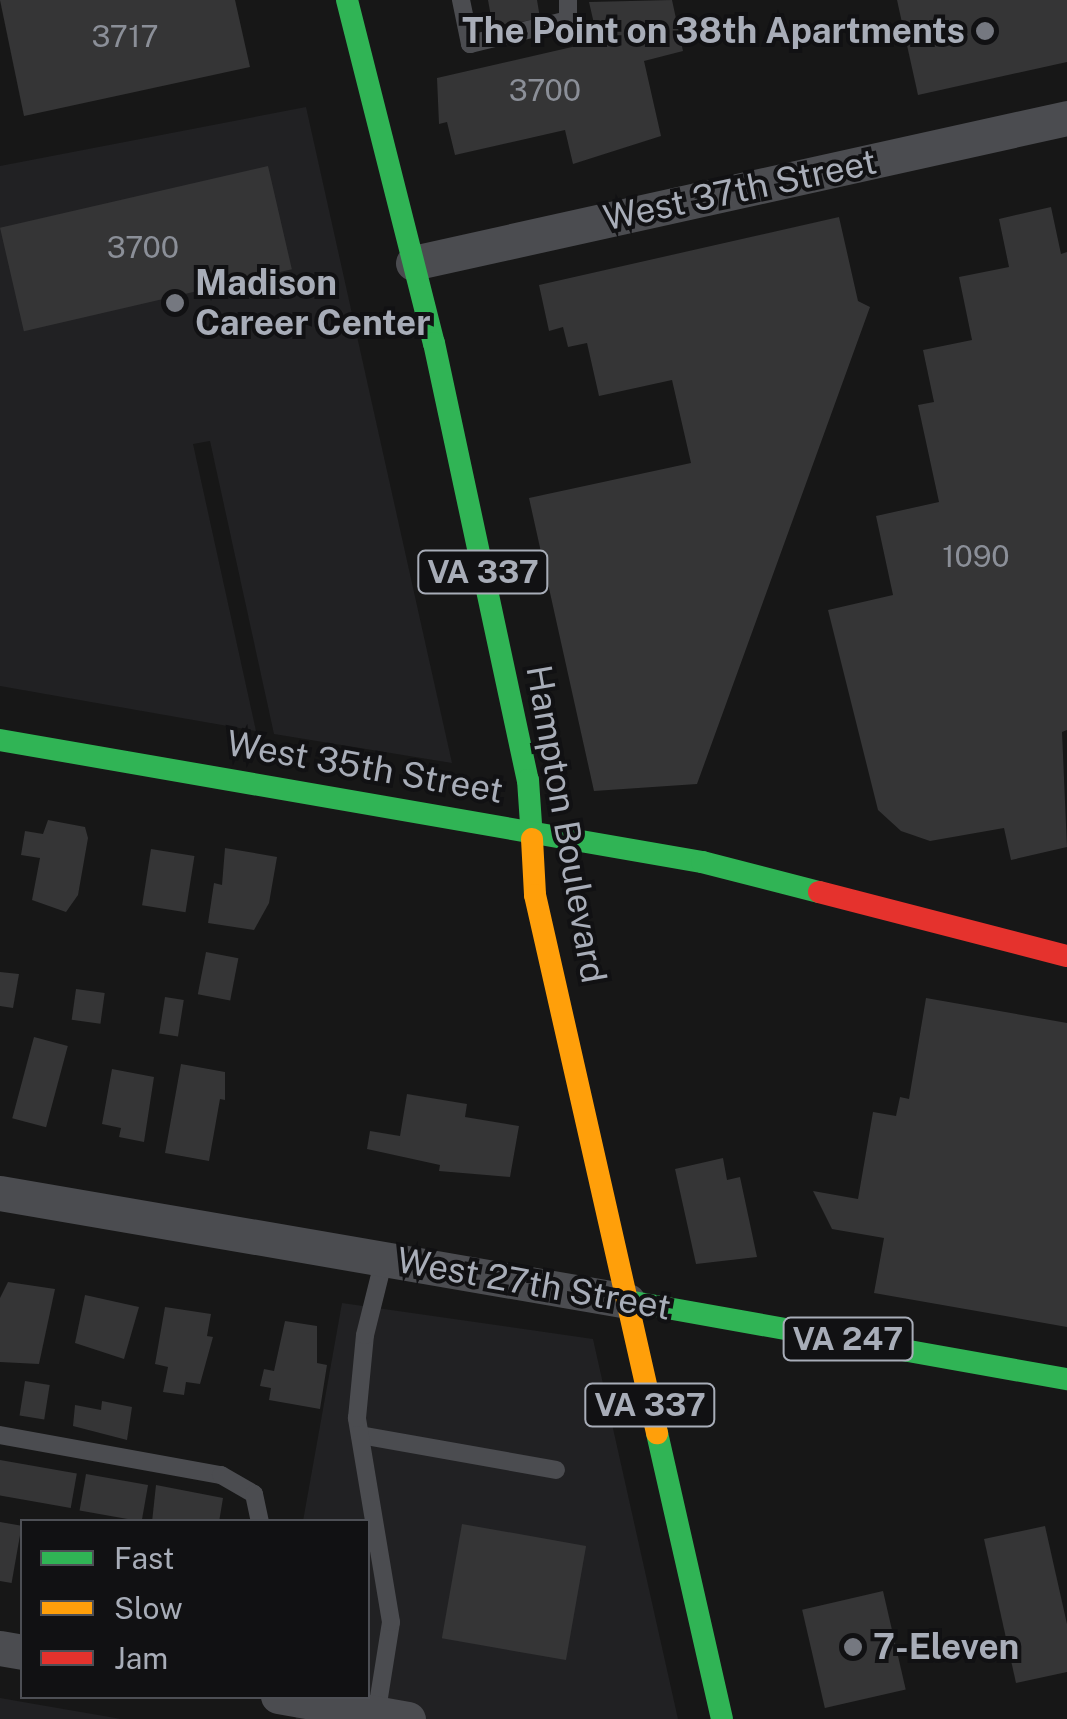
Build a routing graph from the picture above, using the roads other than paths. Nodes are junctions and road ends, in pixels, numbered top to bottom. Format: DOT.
graph roads {
  1 [pos="348,0"];
  2 [pos="461,0"];
  3 [pos="568,0"];
  4 [pos="1067,118"];
  5 [pos="413,262"];
  6 [pos="0,740"];
  7 [pos="532,832"];
  8 [pos="1067,956"];
  9 [pos="0,1193"];
  10 [pos="384,1258"];
  11 [pos="628,1302"];
  12 [pos="1067,1379"];
  13 [pos="0,1435"];
  14 [pos="360,1435"];
  15 [pos="556,1470"];
  16 [pos="259,1519"];
  17 [pos="293,1699"];
  18 [pos="386,1717"];
  19 [pos="722,1719"];
  1 -- 5 [label="main road, Hampton Boulevard / VA 337"];
  2 -- 3 [label="lane"];
  4 -- 5 [label="street, West 37th Street"];
  5 -- 7 [label="main road, Hampton Boulevard / VA 337"];
  6 -- 7 [label="main road, West 35th Street"];
  7 -- 8 [label="main road, West 35th Street"];
  7 -- 11 [label="main road, Hampton Boulevard / VA 337"];
  9 -- 10 [label="street, West 27th Street"];
  10 -- 11 [label="street, West 27th Street"];
  10 -- 14 [label="lane"];
  11 -- 12 [label="main road, West 27th Street / VA 247"];
  11 -- 19 [label="main road, Hampton Boulevard / VA 337"];
  13 -- 16 [label="lane"];
  14 -- 15 [label="lane"];
  14 -- 18 [label="lane"];
  17 -- 18 [label="street"];
}
